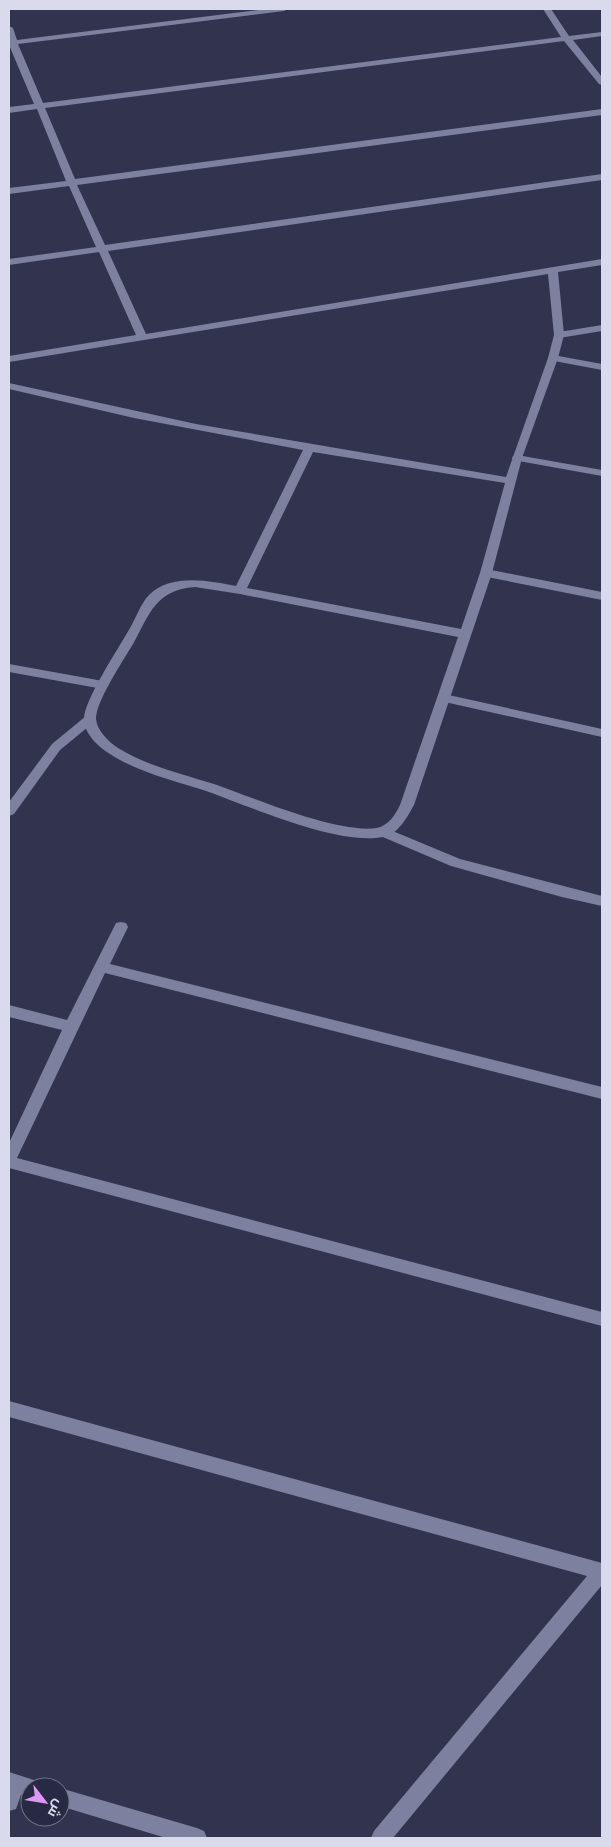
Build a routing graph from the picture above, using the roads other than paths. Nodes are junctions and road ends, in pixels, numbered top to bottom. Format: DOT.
graph roads {
  1 [pos="284,9"];
  2 [pos="547,9"];
  3 [pos="9,28"];
  4 [pos="602,34"];
  5 [pos="567,39"];
  6 [pos="11,42"];
  7 [pos="602,82"];
  8 [pos="40,105"];
  9 [pos="9,110"];
  10 [pos="602,112"];
  11 [pos="602,177"];
  12 [pos="71,181"];
  13 [pos="9,191"];
  14 [pos="102,247"];
  15 [pos="9,262"];
  16 [pos="602,262"];
  17 [pos="553,270"];
  18 [pos="602,328"];
  19 [pos="559,335"];
  20 [pos="142,336"];
  21 [pos="553,358"];
  22 [pos="9,359"];
  23 [pos="602,366"];
  24 [pos="9,386"];
  25 [pos="309,449"];
  26 [pos="517,458"];
  27 [pos="602,472"];
  28 [pos="511,480"];
  29 [pos="486,573"];
  30 [pos="240,590"];
  31 [pos="602,596"];
  32 [pos="464,634"];
  33 [pos="9,668"];
  34 [pos="103,685"];
  35 [pos="444,698"];
  36 [pos="90,720"];
  37 [pos="602,734"];
  38 [pos="9,811"];
  39 [pos="383,832"];
  40 [pos="602,901"];
  41 [pos="121,927"];
  42 [pos="102,967"];
  43 [pos="9,1011"];
  44 [pos="71,1026"];
  45 [pos="602,1093"];
  46 [pos="9,1160"];
  47 [pos="602,1319"];
  48 [pos="9,1409"];
  49 [pos="602,1572"];
  50 [pos="18,1784"];
  51 [pos="70,1800"];
  52 [pos="9,1802"];
  53 [pos="197,1838"];
  54 [pos="381,1838"];
  1 -- 6 [label="street"];
  2 -- 5 [label="street"];
  3 -- 6 [label="street"];
  4 -- 5 [label="street"];
  5 -- 7 [label="street"];
  5 -- 8 [label="street"];
  6 -- 8 [label="street"];
  8 -- 9 [label="street"];
  8 -- 12 [label="street"];
  10 -- 12 [label="street"];
  11 -- 14 [label="street"];
  12 -- 13 [label="street"];
  12 -- 14 [label="street"];
  14 -- 15 [label="street"];
  14 -- 20 [label="street"];
  16 -- 17 [label="street"];
  17 -- 19 [label="street"];
  17 -- 20 [label="street"];
  18 -- 19 [label="street"];
  19 -- 21 [label="street"];
  20 -- 22 [label="street"];
  21 -- 23 [label="street"];
  21 -- 26 [label="street"];
  24 -- 25 [label="street"];
  25 -- 28 [label="street"];
  25 -- 30 [label="street"];
  26 -- 27 [label="street"];
  26 -- 28 [label="street"];
  28 -- 29 [label="street"];
  29 -- 31 [label="street"];
  29 -- 32 [label="street"];
  30 -- 32 [label="street"];
  30 -- 34 [label="street"];
  32 -- 35 [label="street"];
  33 -- 34 [label="street"];
  34 -- 36 [label="street"];
  35 -- 37 [label="street"];
  35 -- 39 [label="street"];
  36 -- 38 [label="street"];
  36 -- 39 [label="street"];
  39 -- 40 [label="street"];
  41 -- 42 [label="street"];
  42 -- 44 [label="street"];
  42 -- 45 [label="street"];
  43 -- 44 [label="street"];
  44 -- 46 [label="street"];
  46 -- 47 [label="street"];
  48 -- 49 [label="street"];
  49 -- 54 [label="street"];
  50 -- 52 [label="street"];
  51 -- 53 [label="street"];
}
